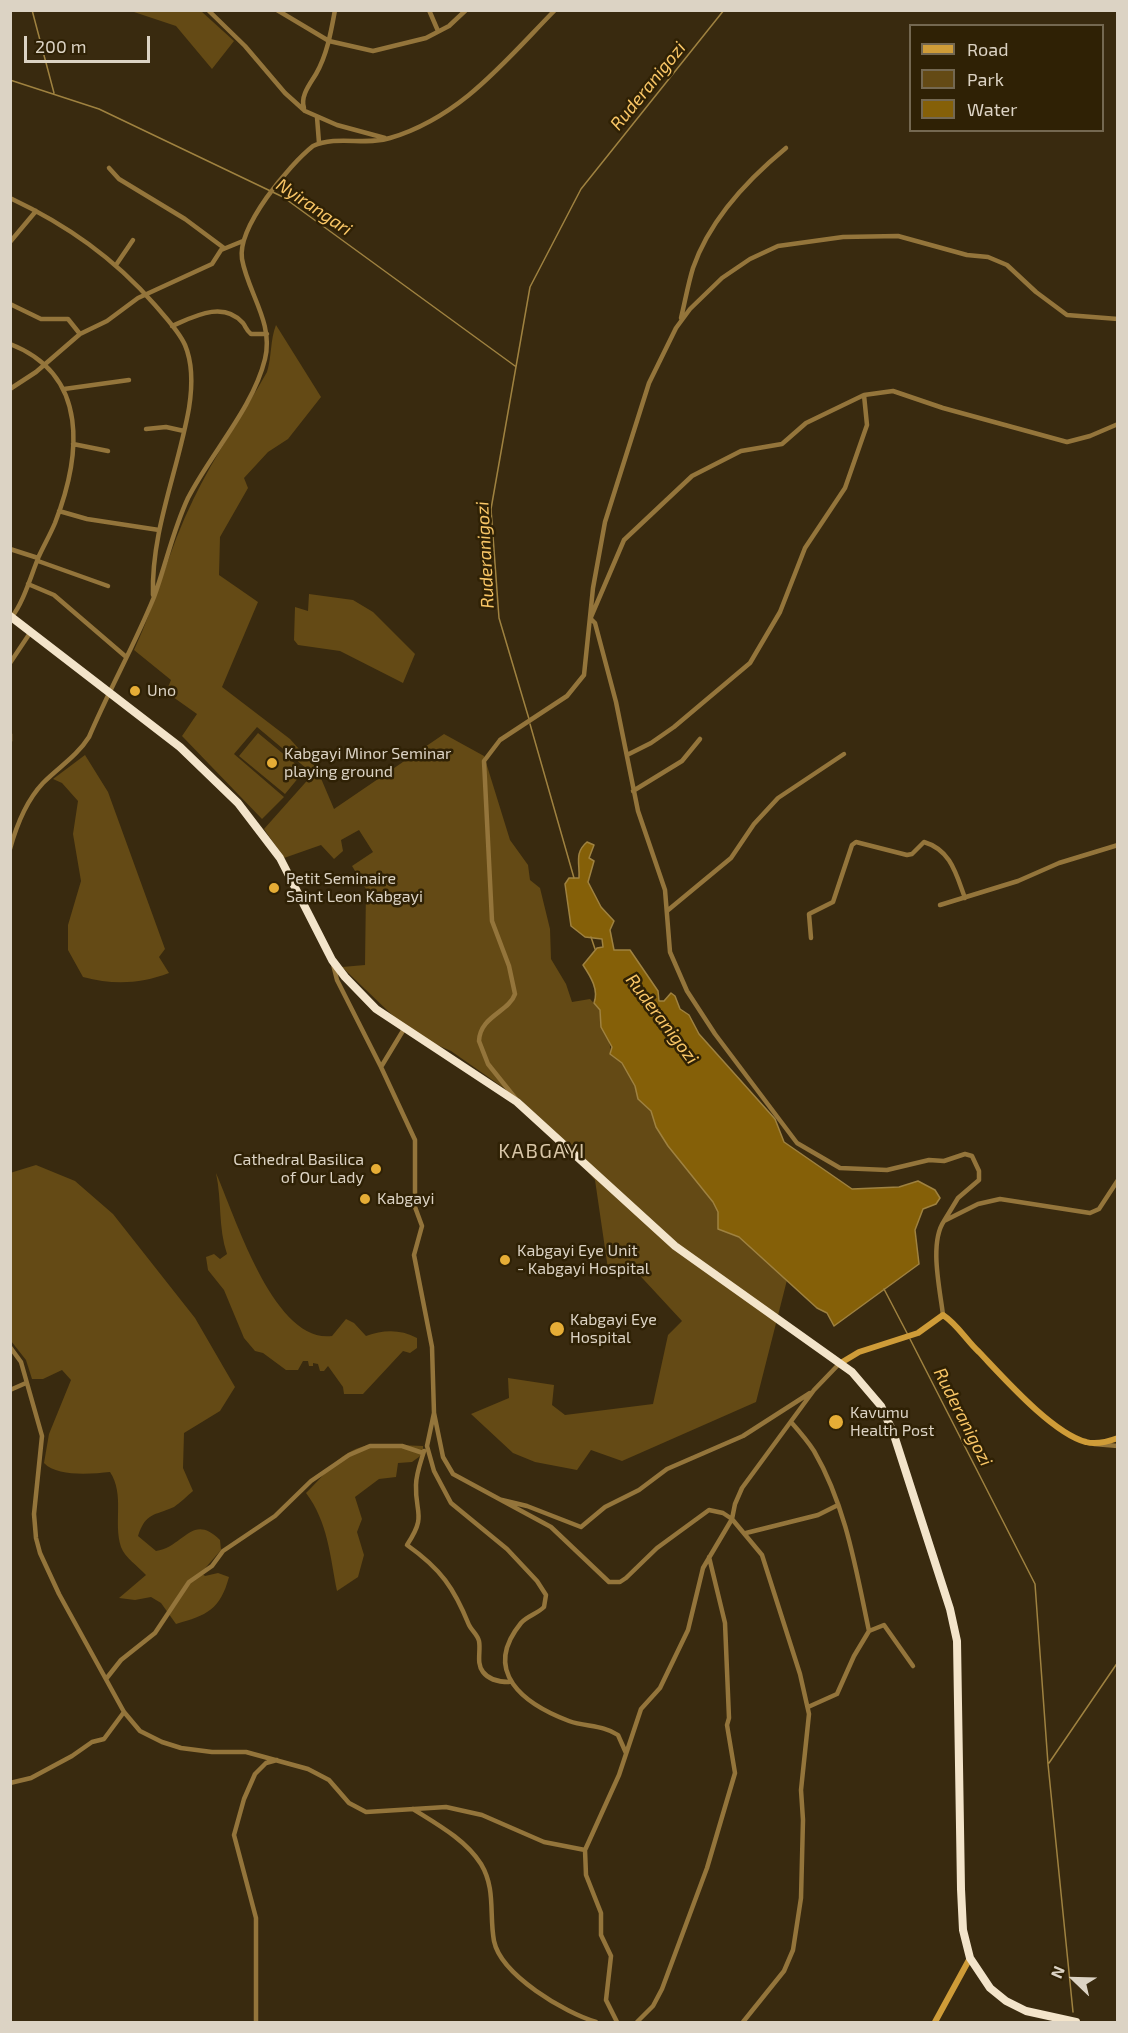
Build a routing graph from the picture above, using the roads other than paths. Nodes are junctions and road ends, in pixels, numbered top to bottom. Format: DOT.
graph roads {
  1 [pos="208,10"];
  2 [pos="277,10"];
  3 [pos="335,10"];
  4 [pos="429,10"];
  5 [pos="466,10"];
  6 [pos="555,10"];
  7 [pos="438,32"];
  8 [pos="329,41"];
  9 [pos="305,111"];
  10 [pos="317,117"];
  11 [pos="388,139"];
  12 [pos="319,144"];
  13 [pos="786,148"];
  14 [pos="109,168"];
  15 [pos="10,198"];
  16 [pos="36,211"];
  17 [pos="133,240"];
  18 [pos="243,241"];
  19 [pos="10,242"];
  20 [pos="224,248"];
  21 [pos="116,265"];
  22 [pos="147,296"];
  23 [pos="10,304"];
  24 [pos="1118,319"];
  25 [pos="681,321"];
  26 [pos="172,326"];
  27 [pos="80,334"];
  28 [pos="267,334"];
  29 [pos="10,344"];
  30 [pos="46,363"];
  31 [pos="129,380"];
  32 [pos="10,389"];
  33 [pos="64,389"];
  34 [pos="864,395"];
  35 [pos="1118,424"];
  36 [pos="146,429"];
  37 [pos="184,431"];
  38 [pos="73,444"];
  39 [pos="108,451"];
  40 [pos="59,511"];
  41 [pos="159,530"];
  42 [pos="10,549"];
  43 [pos="38,559"];
  44 [pos="28,584"];
  45 [pos="108,586"];
  46 [pos="153,598"];
  47 [pos="11,617"];
  48 [pos="591,618"];
  49 [pos="31,631"];
  50 [pos="125,656"];
  51 [pos="10,663"];
  52 [pos="109,690"];
  53 [pos="10,734"];
  54 [pos="700,739"];
  55 [pos="10,741"];
  56 [pos="844,754"];
  57 [pos="627,755"];
  58 [pos="633,791"];
  59 [pos="1118,845"];
  60 [pos="10,849"];
  61 [pos="965,898"];
  62 [pos="940,905"];
  63 [pos="668,911"];
  64 [pos="811,938"];
  65 [pos="332,960"];
  66 [pos="404,1029"];
  67 [pos="381,1067"];
  68 [pos="517,1102"];
  69 [pos="1118,1180"];
  70 [pos="944,1221"];
  71 [pos="944,1315"];
  72 [pos="10,1347"];
  73 [pos="839,1364"];
  74 [pos="26,1383"];
  75 [pos="10,1390"];
  76 [pos="814,1390"];
  77 [pos="434,1413"];
  78 [pos="791,1422"];
  79 [pos="1118,1438"];
  80 [pos="1092,1443"];
  81 [pos="427,1446"];
  82 [pos="1118,1446"];
  83 [pos="423,1453"];
  84 [pos="496,1499"];
  85 [pos="838,1505"];
  86 [pos="732,1519"];
  87 [pos="746,1533"];
  88 [pos="709,1557"];
  89 [pos="869,1631"];
  90 [pos="913,1666"];
  91 [pos="106,1678"];
  92 [pos="509,1682"];
  93 [pos="808,1707"];
  94 [pos="124,1712"];
  95 [pos="626,1753"];
  96 [pos="277,1760"];
  97 [pos="10,1783"];
  98 [pos="413,1809"];
  99 [pos="585,1850"];
  100 [pos="970,1958"];
  101 [pos="256,2022"];
  102 [pos="596,2022"];
  103 [pos="617,2022"];
  104 [pos="637,2022"];
  105 [pos="743,2022"];
  106 [pos="935,2022"];
  107 [pos="1076,2022"];
  1 -- 9 [label="street"];
  2 -- 8 [label="street"];
  3 -- 8 [label="street"];
  4 -- 7 [label="street"];
  5 -- 7 [label="street"];
  6 -- 11 [label="street"];
  7 -- 8 [label="street"];
  8 -- 9 [label="street"];
  9 -- 10 [label="street"];
  10 -- 11 [label="street"];
  10 -- 12 [label="street"];
  11 -- 12 [label="street"];
  12 -- 18 [label="street"];
  13 -- 25 [label="street"];
  14 -- 20 [label="street"];
  15 -- 16 [label="street"];
  16 -- 19 [label="street"];
  16 -- 21 [label="street"];
  17 -- 21 [label="street"];
  18 -- 20 [label="street"];
  18 -- 28 [label="street"];
  20 -- 22 [label="street"];
  21 -- 22 [label="street"];
  22 -- 26 [label="street"];
  22 -- 27 [label="street"];
  23 -- 27 [label="street"];
  24 -- 25 [label="street"];
  25 -- 48 [label="street"];
  26 -- 28 [label="street"];
  26 -- 37 [label="street"];
  27 -- 30 [label="street"];
  28 -- 46 [label="street"];
  29 -- 30 [label="street"];
  30 -- 32 [label="street"];
  30 -- 33 [label="street"];
  31 -- 33 [label="street"];
  33 -- 38 [label="street"];
  34 -- 35 [label="street"];
  34 -- 48 [label="street"];
  34 -- 57 [label="street"];
  36 -- 37 [label="street"];
  37 -- 41 [label="street"];
  38 -- 39 [label="street"];
  38 -- 40 [label="street"];
  40 -- 41 [label="street"];
  40 -- 43 [label="street"];
  41 -- 46 [label="street"];
  42 -- 43 [label="street"];
  43 -- 44 [label="street"];
  43 -- 45 [label="street"];
  44 -- 47 [label="street"];
  44 -- 50 [label="street"];
  46 -- 50 [label="street"];
  47 -- 49 [label="highway"];
  48 -- 57 [label="street"];
  48 -- 68 [label="street"];
  49 -- 51 [label="street"];
  49 -- 52 [label="highway"];
  50 -- 52 [label="street"];
  52 -- 60 [label="street"];
  52 -- 65 [label="highway"];
  53 -- 55 [label="street"];
  54 -- 58 [label="street"];
  56 -- 63 [label="street"];
  57 -- 58 [label="street"];
  58 -- 63 [label="street"];
  59 -- 61 [label="street"];
  61 -- 62 [label="street"];
  61 -- 64 [label="street"];
  63 -- 70 [label="street"];
  65 -- 66 [label="highway"];
  65 -- 67 [label="street"];
  66 -- 67 [label="street"];
  66 -- 68 [label="highway"];
  67 -- 77 [label="street"];
  68 -- 73 [label="highway"];
  69 -- 70 [label="street"];
  70 -- 71 [label="street"];
  71 -- 73 [label="street"];
  71 -- 80 [label="street"];
  72 -- 74 [label="street"];
  73 -- 76 [label="street"];
  73 -- 100 [label="highway"];
  74 -- 75 [label="street"];
  74 -- 91 [label="street"];
  76 -- 78 [label="street"];
  76 -- 84 [label="street"];
  77 -- 81 [label="street"];
  77 -- 84 [label="street"];
  78 -- 85 [label="street"];
  78 -- 86 [label="street"];
  79 -- 80 [label="street"];
  80 -- 82 [label="street"];
  81 -- 83 [label="street"];
  81 -- 92 [label="street"];
  83 -- 91 [label="street"];
  83 -- 92 [label="street"];
  84 -- 86 [label="street"];
  85 -- 87 [label="street"];
  85 -- 89 [label="street"];
  86 -- 87 [label="street"];
  86 -- 88 [label="street"];
  87 -- 93 [label="street"];
  88 -- 95 [label="street"];
  88 -- 104 [label="street"];
  89 -- 90 [label="street"];
  89 -- 93 [label="street"];
  91 -- 94 [label="street"];
  92 -- 95 [label="street"];
  93 -- 105 [label="street"];
  94 -- 96 [label="street"];
  94 -- 97 [label="street"];
  95 -- 99 [label="street"];
  96 -- 98 [label="street"];
  96 -- 101 [label="street"];
  98 -- 99 [label="street"];
  98 -- 102 [label="street"];
  99 -- 103 [label="street"];
  100 -- 106 [label="street"];
  100 -- 107 [label="highway"];
}
